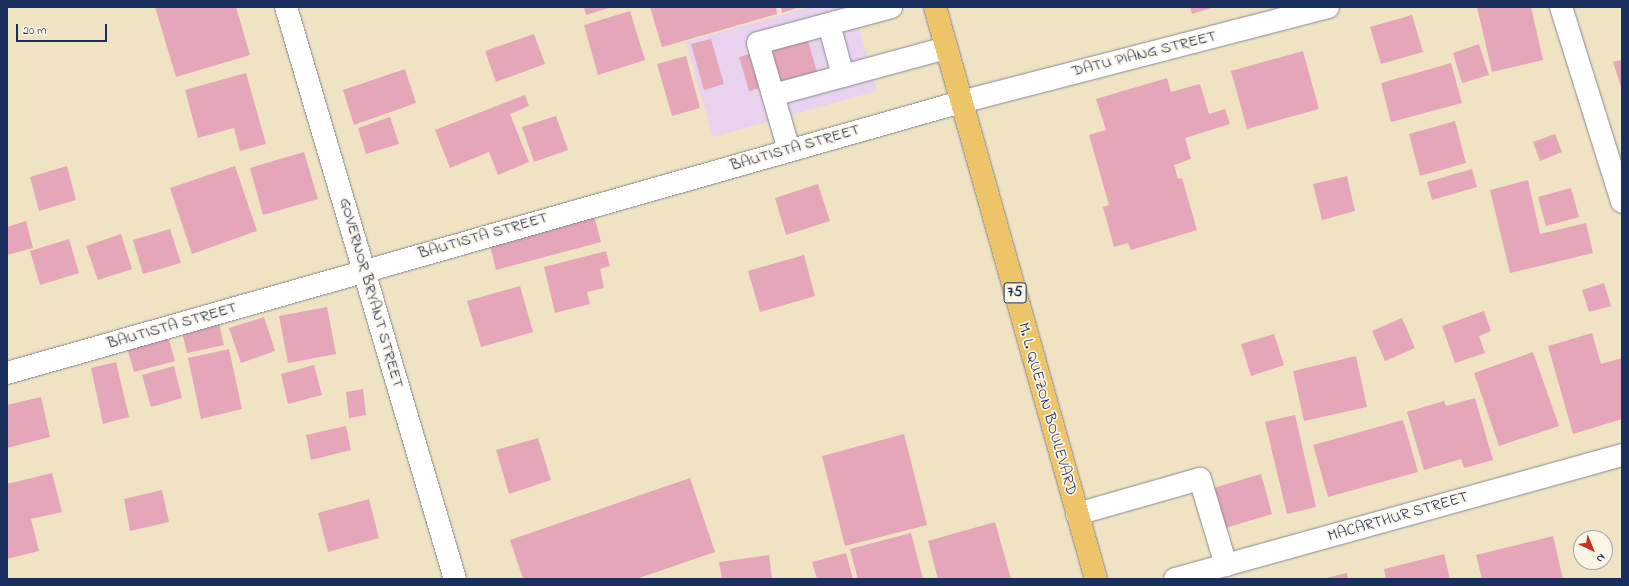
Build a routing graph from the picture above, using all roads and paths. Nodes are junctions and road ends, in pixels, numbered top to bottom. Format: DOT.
graph roads {
  1 [pos="286,7"];
  2 [pos="891,7"];
  3 [pos="935,7"];
  4 [pos="1328,7"];
  5 [pos="1561,7"];
  6 [pos="829,24"];
  7 [pos="946,48"];
  8 [pos="843,76"];
  9 [pos="773,95"];
  10 [pos="960,102"];
  11 [pos="789,150"];
  12 [pos="1622,202"];
  13 [pos="364,270"];
  14 [pos="7,373"];
  15 [pos="1622,454"];
  16 [pos="1077,514"];
  17 [pos="1226,565"];
  18 [pos="455,579"];
  19 [pos="1096,579"];
  20 [pos="1175,579"];
  1 -- 13 [label="street, GOVERNOR BRYANT STREET"];
  2 -- 6 [label="street"];
  3 -- 7 [label="highway, M. L. QUEZON BOULEVARD / 75"];
  4 -- 10 [label="street, DATU PIANG STREET"];
  5 -- 12 [label="street"];
  6 -- 8 [label="street"];
  6 -- 9 [label="street"];
  7 -- 8 [label="street"];
  7 -- 10 [label="highway, M. L. QUEZON BOULEVARD / 75"];
  8 -- 9 [label="street"];
  9 -- 11 [label="street"];
  10 -- 11 [label="street, BAUTISTA STREET"];
  10 -- 16 [label="highway, M. L. QUEZON BOULEVARD / 75"];
  11 -- 13 [label="street, BAUTISTA STREET"];
  13 -- 14 [label="street, BAUTISTA STREET"];
  13 -- 18 [label="street, GOVERNOR BRYANT STREET"];
  15 -- 17 [label="street, MACARTHUR STREET"];
  16 -- 17 [label="street"];
  16 -- 19 [label="highway, M. L. QUEZON BOULEVARD / 75"];
  17 -- 20 [label="street, MACARTHUR STREET"];
}
